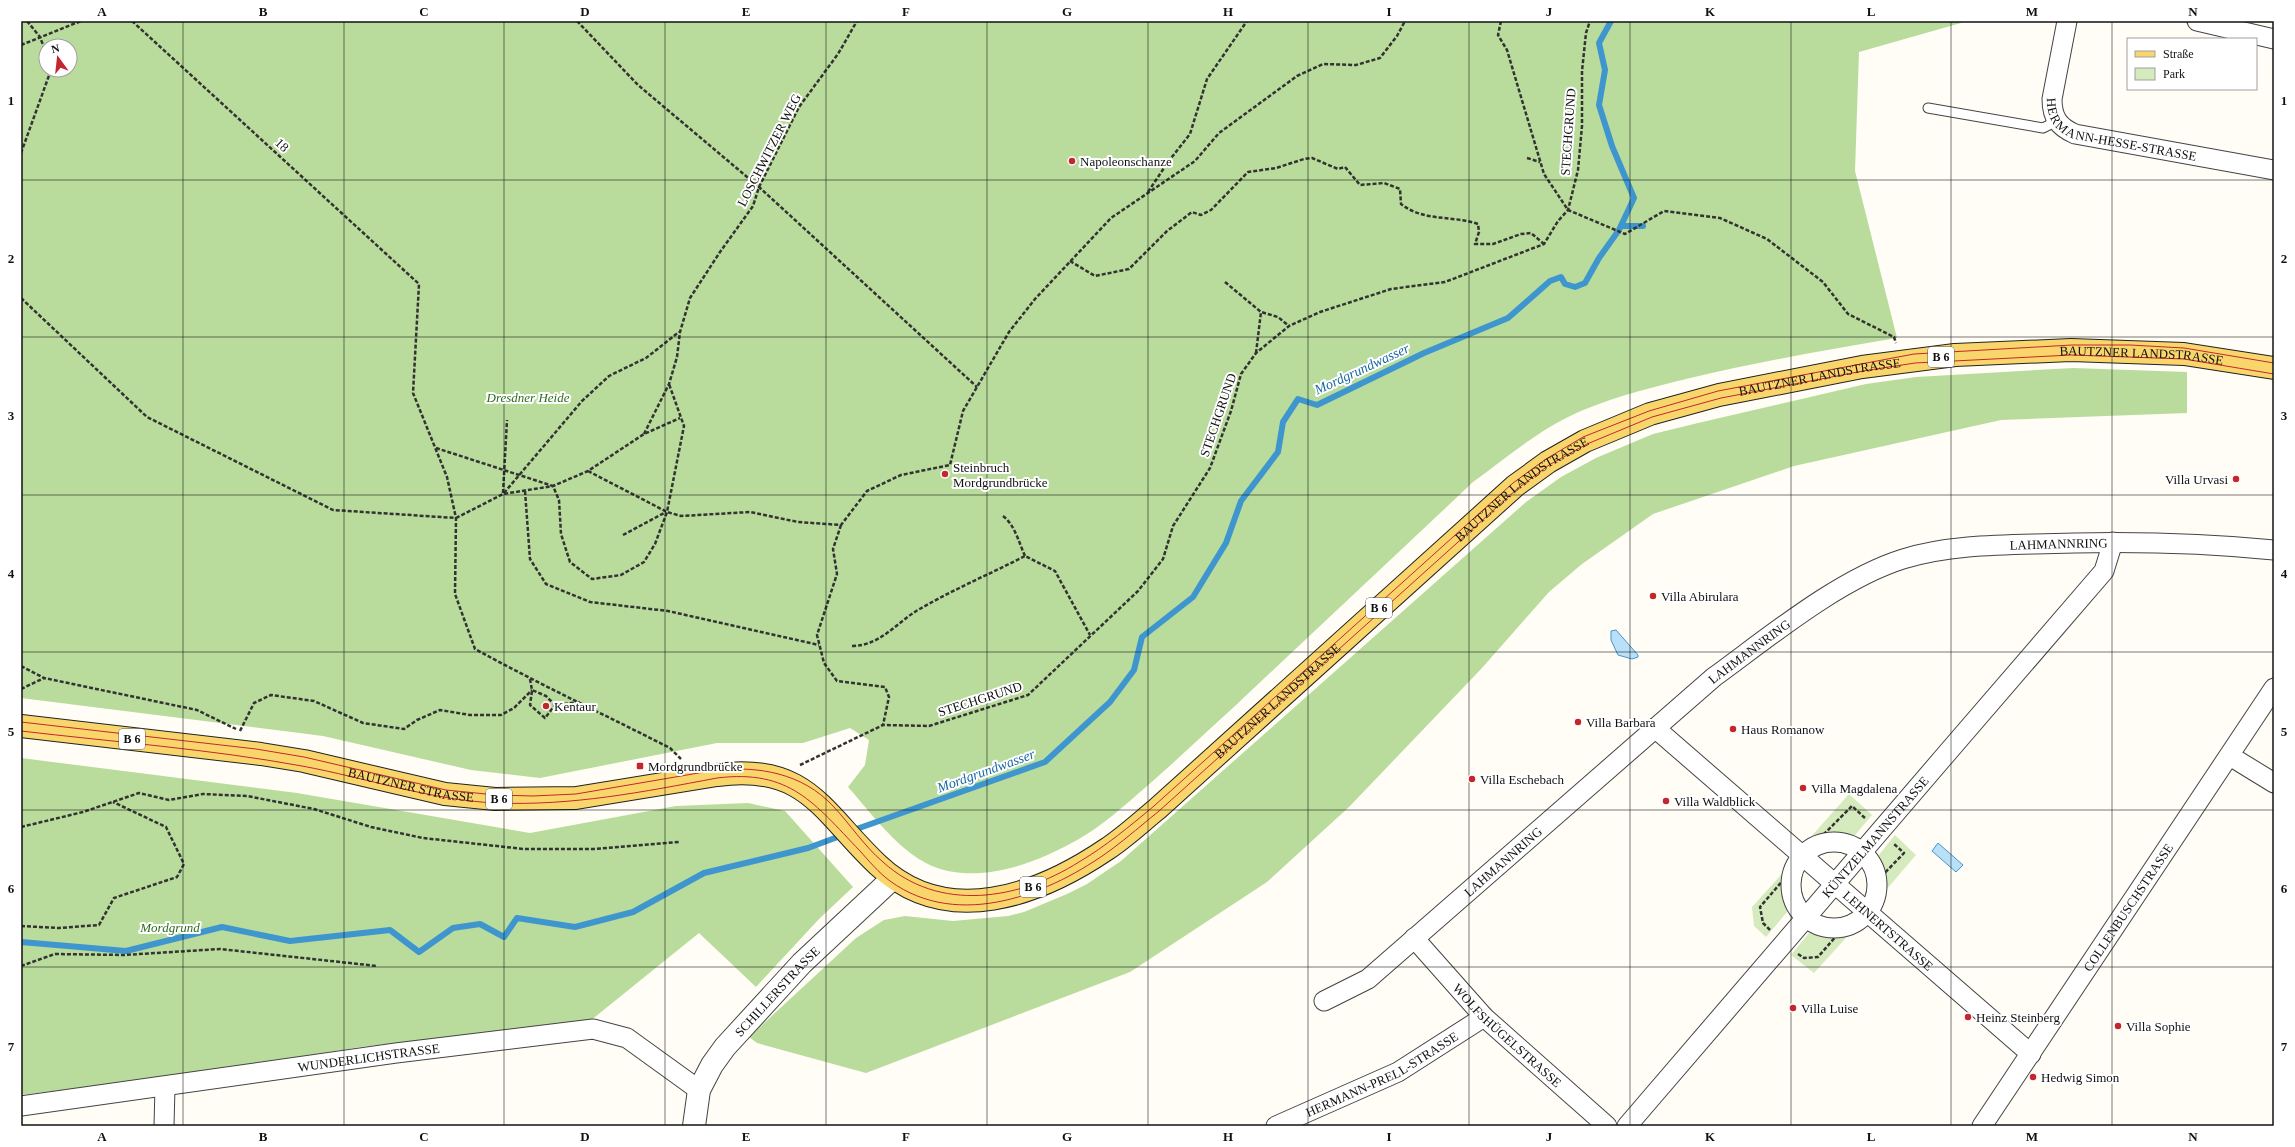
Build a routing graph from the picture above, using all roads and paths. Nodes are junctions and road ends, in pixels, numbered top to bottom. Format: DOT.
graph roads {
  1 [pos="27,21"];
  2 [pos="81,21"];
  3 [pos="132,21"];
  4 [pos="576,21"];
  5 [pos="857,21"];
  6 [pos="1247,21"];
  7 [pos="1405,21"];
  8 [pos="1501,21"];
  9 [pos="1590,21"];
  10 [pos="2067,21"];
  11 [pos="2197,21"];
  12 [pos="40,37"];
  13 [pos="2274,39"];
  14 [pos="21,44"];
  15 [pos="48,78"];
  16 [pos="1928,108"];
  17 [pos="2057,121"];
  18 [pos="21,153"];
  19 [pos="1527,158"];
  20 [pos="1540,162"];
  21 [pos="2274,170"];
  22 [pos="759,187"];
  23 [pos="1148,193"];
  24 [pos="1568,210"];
  25 [pos="1544,244"];
  26 [pos="1070,261"];
  27 [pos="1225,282"];
  28 [pos="21,298"];
  29 [pos="1261,312"];
  30 [pos="1289,326"];
  31 [pos="680,332"];
  32 [pos="1256,353"];
  33 [pos="1902,361"];
  34 [pos="2274,368"];
  35 [pos="669,384"];
  36 [pos="977,387"];
  37 [pos="680,418"];
  38 [pos="507,420"];
  39 [pos="644,434"];
  40 [pos="436,448"];
  41 [pos="588,470"];
  42 [pos="505,472"];
  43 [pos="520,476"];
  44 [pos="553,486"];
  45 [pos="526,491"];
  46 [pos="504,494"];
  47 [pos="667,512"];
  48 [pos="1003,516"];
  49 [pos="456,518"];
  50 [pos="841,525"];
  51 [pos="623,535"];
  52 [pos="2113,542"];
  53 [pos="2274,550"];
  54 [pos="1025,556"];
  55 [pos="1090,635"];
  56 [pos="820,645"];
  57 [pos="852,646"];
  58 [pos="21,666"];
  59 [pos="44,678"];
  60 [pos="530,679"];
  61 [pos="2274,688"];
  62 [pos="21,689"];
  63 [pos="532,690"];
  64 [pos="582,702"];
  65 [pos="555,704"];
  66 [pos="883,725"];
  67 [pos="21,726"];
  68 [pos="1655,728"];
  69 [pos="240,731"];
  70 [pos="261,754"];
  71 [pos="2230,756"];
  72 [pos="777,777"];
  73 [pos="696,778"];
  74 [pos="2274,784"];
  75 [pos="112,802"];
  76 [pos="21,827"];
  77 [pos="1881,832"];
  78 [pos="679,842"];
  79 [pos="1863,852"];
  80 [pos="1801,858"];
  81 [pos="886,871"];
  82 [pos="1877,881"];
  83 [pos="1834,883"];
  84 [pos="1868,912"];
  85 [pos="1804,917"];
  86 [pos="21,926"];
  87 [pos="1766,926"];
  88 [pos="1844,928"];
  89 [pos="1414,938"];
  90 [pos="1784,941"];
  91 [pos="21,966"];
  92 [pos="377,966"];
  93 [pos="1324,1001"];
  94 [pos="1484,1017"];
  95 [pos="2032,1054"];
  96 [pos="165,1087"];
  97 [pos="699,1090"];
  98 [pos="21,1106"];
  99 [pos="164,1126"];
  100 [pos="694,1126"];
  101 [pos="1276,1126"];
  102 [pos="1607,1126"];
  103 [pos="1627,1126"];
  104 [pos="1982,1126"];
  1 -- 12 [label="path"];
  2 -- 12 [label="path"];
  3 -- 40 [label="path, 18"];
  4 -- 22 [label="path"];
  5 -- 22 [label="path, LOSCHWITZER WEG"];
  6 -- 23 [label="path"];
  7 -- 23 [label="path"];
  8 -- 20 [label="path"];
  9 -- 24 [label="path, STECHGRUND"];
  10 -- 17 [label="street, HERMANN-HESSE-STRASSE"];
  11 -- 13 [label="street"];
  12 -- 14 [label="path"];
  15 -- 18 [label="path"];
  16 -- 17 [label="lane"];
  17 -- 21 [label="street, HERMANN-HESSE-STRASSE"];
  19 -- 20 [label="path"];
  20 -- 24 [label="path"];
  22 -- 31 [label="path, LOSCHWITZER WEG"];
  22 -- 36 [label="path"];
  23 -- 26 [label="path"];
  24 -- 25 [label="path, STECHGRUND"];
  24 -- 33 [label="path"];
  25 -- 26 [label="path"];
  25 -- 30 [label="path, STECHGRUND"];
  26 -- 36 [label="path"];
  27 -- 29 [label="path"];
  28 -- 49 [label="path"];
  29 -- 30 [label="path"];
  29 -- 32 [label="path"];
  30 -- 32 [label="path, STECHGRUND"];
  31 -- 35 [label="path, LOSCHWITZER WEG"];
  31 -- 43 [label="path"];
  32 -- 55 [label="path, STECHGRUND"];
  33 -- 34 [label="main road, BAUTZNER LANDSTRASSE / B 6"];
  33 -- 81 [label="main road, BAUTZNER LANDSTRASSE / B 6"];
  35 -- 37 [label="path"];
  35 -- 39 [label="path, LOSCHWITZER WEG"];
  36 -- 50 [label="path"];
  37 -- 39 [label="path"];
  37 -- 47 [label="path"];
  38 -- 42 [label="path"];
  39 -- 41 [label="path"];
  40 -- 42 [label="path"];
  40 -- 49 [label="path"];
  41 -- 44 [label="path"];
  41 -- 47 [label="path"];
  42 -- 43 [label="path"];
  42 -- 46 [label="path"];
  43 -- 44 [label="path"];
  43 -- 46 [label="path"];
  44 -- 45 [label="path"];
  44 -- 47 [label="path"];
  45 -- 46 [label="path"];
  45 -- 56 [label="path"];
  46 -- 49 [label="path"];
  47 -- 50 [label="path"];
  47 -- 51 [label="path"];
  48 -- 54 [label="path"];
  49 -- 60 [label="path"];
  50 -- 56 [label="path"];
  52 -- 53 [label="street, LAHMANNRING"];
  52 -- 68 [label="street, LAHMANNRING"];
  52 -- 77 [label="street, KÜNTZELMANNSTRASSE"];
  54 -- 55 [label="path"];
  54 -- 57 [label="path"];
  55 -- 66 [label="path, STECHGRUND"];
  56 -- 66 [label="path"];
  58 -- 59 [label="path"];
  59 -- 62 [label="path"];
  59 -- 69 [label="path"];
  60 -- 63 [label="path"];
  60 -- 64 [label="path"];
  61 -- 71 [label="street, COLLENBUSCHSTRASSE"];
  63 -- 65 [label="path"];
  63 -- 65 [label="path"];
  63 -- 69 [label="path"];
  64 -- 65 [label="path"];
  64 -- 73 [label="path"];
  66 -- 72 [label="path, STECHGRUND"];
  67 -- 70 [label="main road, BAUTZNER STRASSE / B 6"];
  68 -- 80 [label="street, LEHNERTSTRASSE"];
  68 -- 89 [label="street, LAHMANNRING"];
  69 -- 70 [label="path"];
  70 -- 73 [label="main road, BAUTZNER STRASSE / B 6"];
  71 -- 74 [label="street"];
  71 -- 95 [label="street, COLLENBUSCHSTRASSE"];
  72 -- 73 [label="main road, BAUTZNER STRASSE / B 6"];
  72 -- 81 [label="main road, BAUTZNER STRASSE / B 6"];
  75 -- 76 [label="path"];
  75 -- 78 [label="path"];
  75 -- 86 [label="path"];
  77 -- 79 [label="street, KÜNTZELMANNSTRASSE"];
  77 -- 80 [label="path"];
  77 -- 82 [label="path"];
  79 -- 80 [label="street"];
  79 -- 82 [label="street"];
  79 -- 83 [label="street, KÜNTZELMANNSTRASSE"];
  80 -- 83 [label="street, LEHNERTSTRASSE"];
  80 -- 85 [label="street"];
  80 -- 87 [label="path"];
  81 -- 97 [label="street, SCHILLERSTRASSE"];
  82 -- 84 [label="street"];
  83 -- 84 [label="street, LEHNERTSTRASSE"];
  83 -- 85 [label="street, KÜNTZELMANNSTRASSE"];
  84 -- 88 [label="street"];
  84 -- 95 [label="street, LEHNERTSTRASSE"];
  85 -- 88 [label="street"];
  85 -- 90 [label="street, KÜNTZELMANNSTRASSE"];
  88 -- 90 [label="path"];
  89 -- 93 [label="street, LAHMANNRING"];
  89 -- 94 [label="street, WOLFSHÜGELSTRASSE"];
  90 -- 103 [label="street, KÜNTZELMANNSTRASSE"];
  91 -- 92 [label="path"];
  94 -- 101 [label="street, HERMANN-PRELL-STRASSE"];
  94 -- 102 [label="street, WOLFSHÜGELSTRASSE"];
  95 -- 104 [label="street, COLLENBUSCHSTRASSE"];
  96 -- 97 [label="street, WUNDERLICHSTRASSE"];
  96 -- 98 [label="street, WUNDERLICHSTRASSE"];
  96 -- 99 [label="street"];
  97 -- 100 [label="street, SCHILLERSTRASSE"];
}
